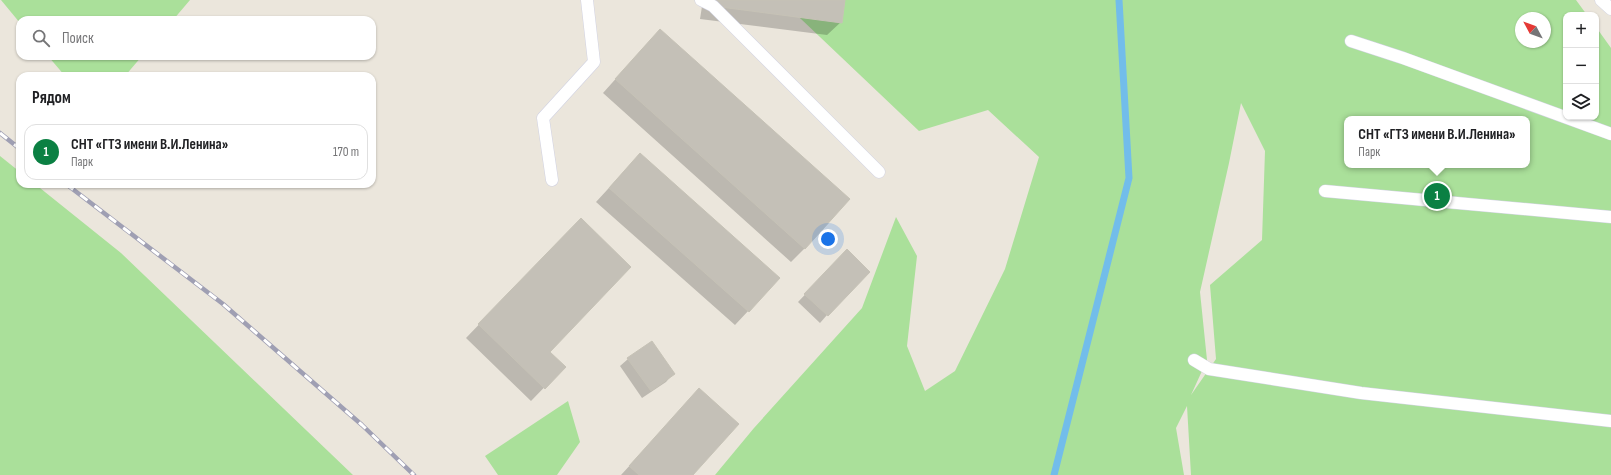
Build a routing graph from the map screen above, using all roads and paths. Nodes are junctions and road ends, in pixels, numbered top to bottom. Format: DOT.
graph roads {
  1 [pos="587,0"];
  2 [pos="701,0"];
  3 [pos="1601,0"];
  4 [pos="1611,9"];
  5 [pos="1351,41"];
  6 [pos="1611,134"];
  7 [pos="880,172"];
  8 [pos="552,180"];
  9 [pos="1324,191"];
  10 [pos="1611,217"];
  11 [pos="1194,360"];
  12 [pos="1611,421"];
  1 -- 8 [label="lane"];
  2 -- 7 [label="lane"];
  3 -- 4 [label="lane"];
  5 -- 6 [label="lane"];
  9 -- 10 [label="lane"];
  11 -- 12 [label="lane"];
}
